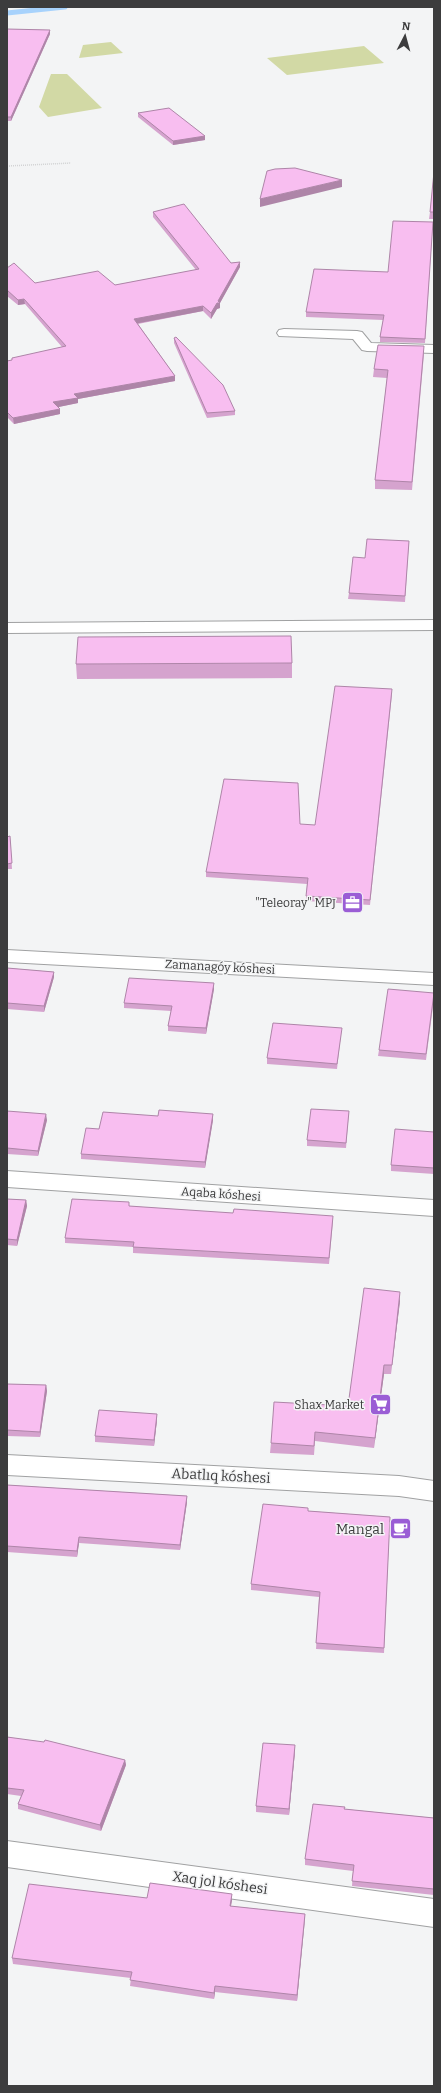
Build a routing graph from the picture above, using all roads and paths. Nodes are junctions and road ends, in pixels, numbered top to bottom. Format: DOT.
graph roads {
  1 [pos="71,162"];
  2 [pos="7,166"];
  3 [pos="284,333"];
  4 [pos="434,349"];
  5 [pos="434,625"];
  6 [pos="7,628"];
  7 [pos="7,956"];
  8 [pos="434,979"];
  9 [pos="7,1179"];
  10 [pos="434,1208"];
  11 [pos="7,1465"];
  12 [pos="434,1491"];
  13 [pos="7,1854"];
  14 [pos="434,1913"];
  1 -- 2 [label="path"];
  3 -- 4 [label="street"];
  5 -- 6 [label="street"];
  7 -- 8 [label="street, Zamanagóy kóshesi"];
  9 -- 10 [label="street, Aqaba kóshesi"];
  11 -- 12 [label="street, Abatlıq kóshesi"];
  13 -- 14 [label="street, Xaq jol kóshesi"];
}
